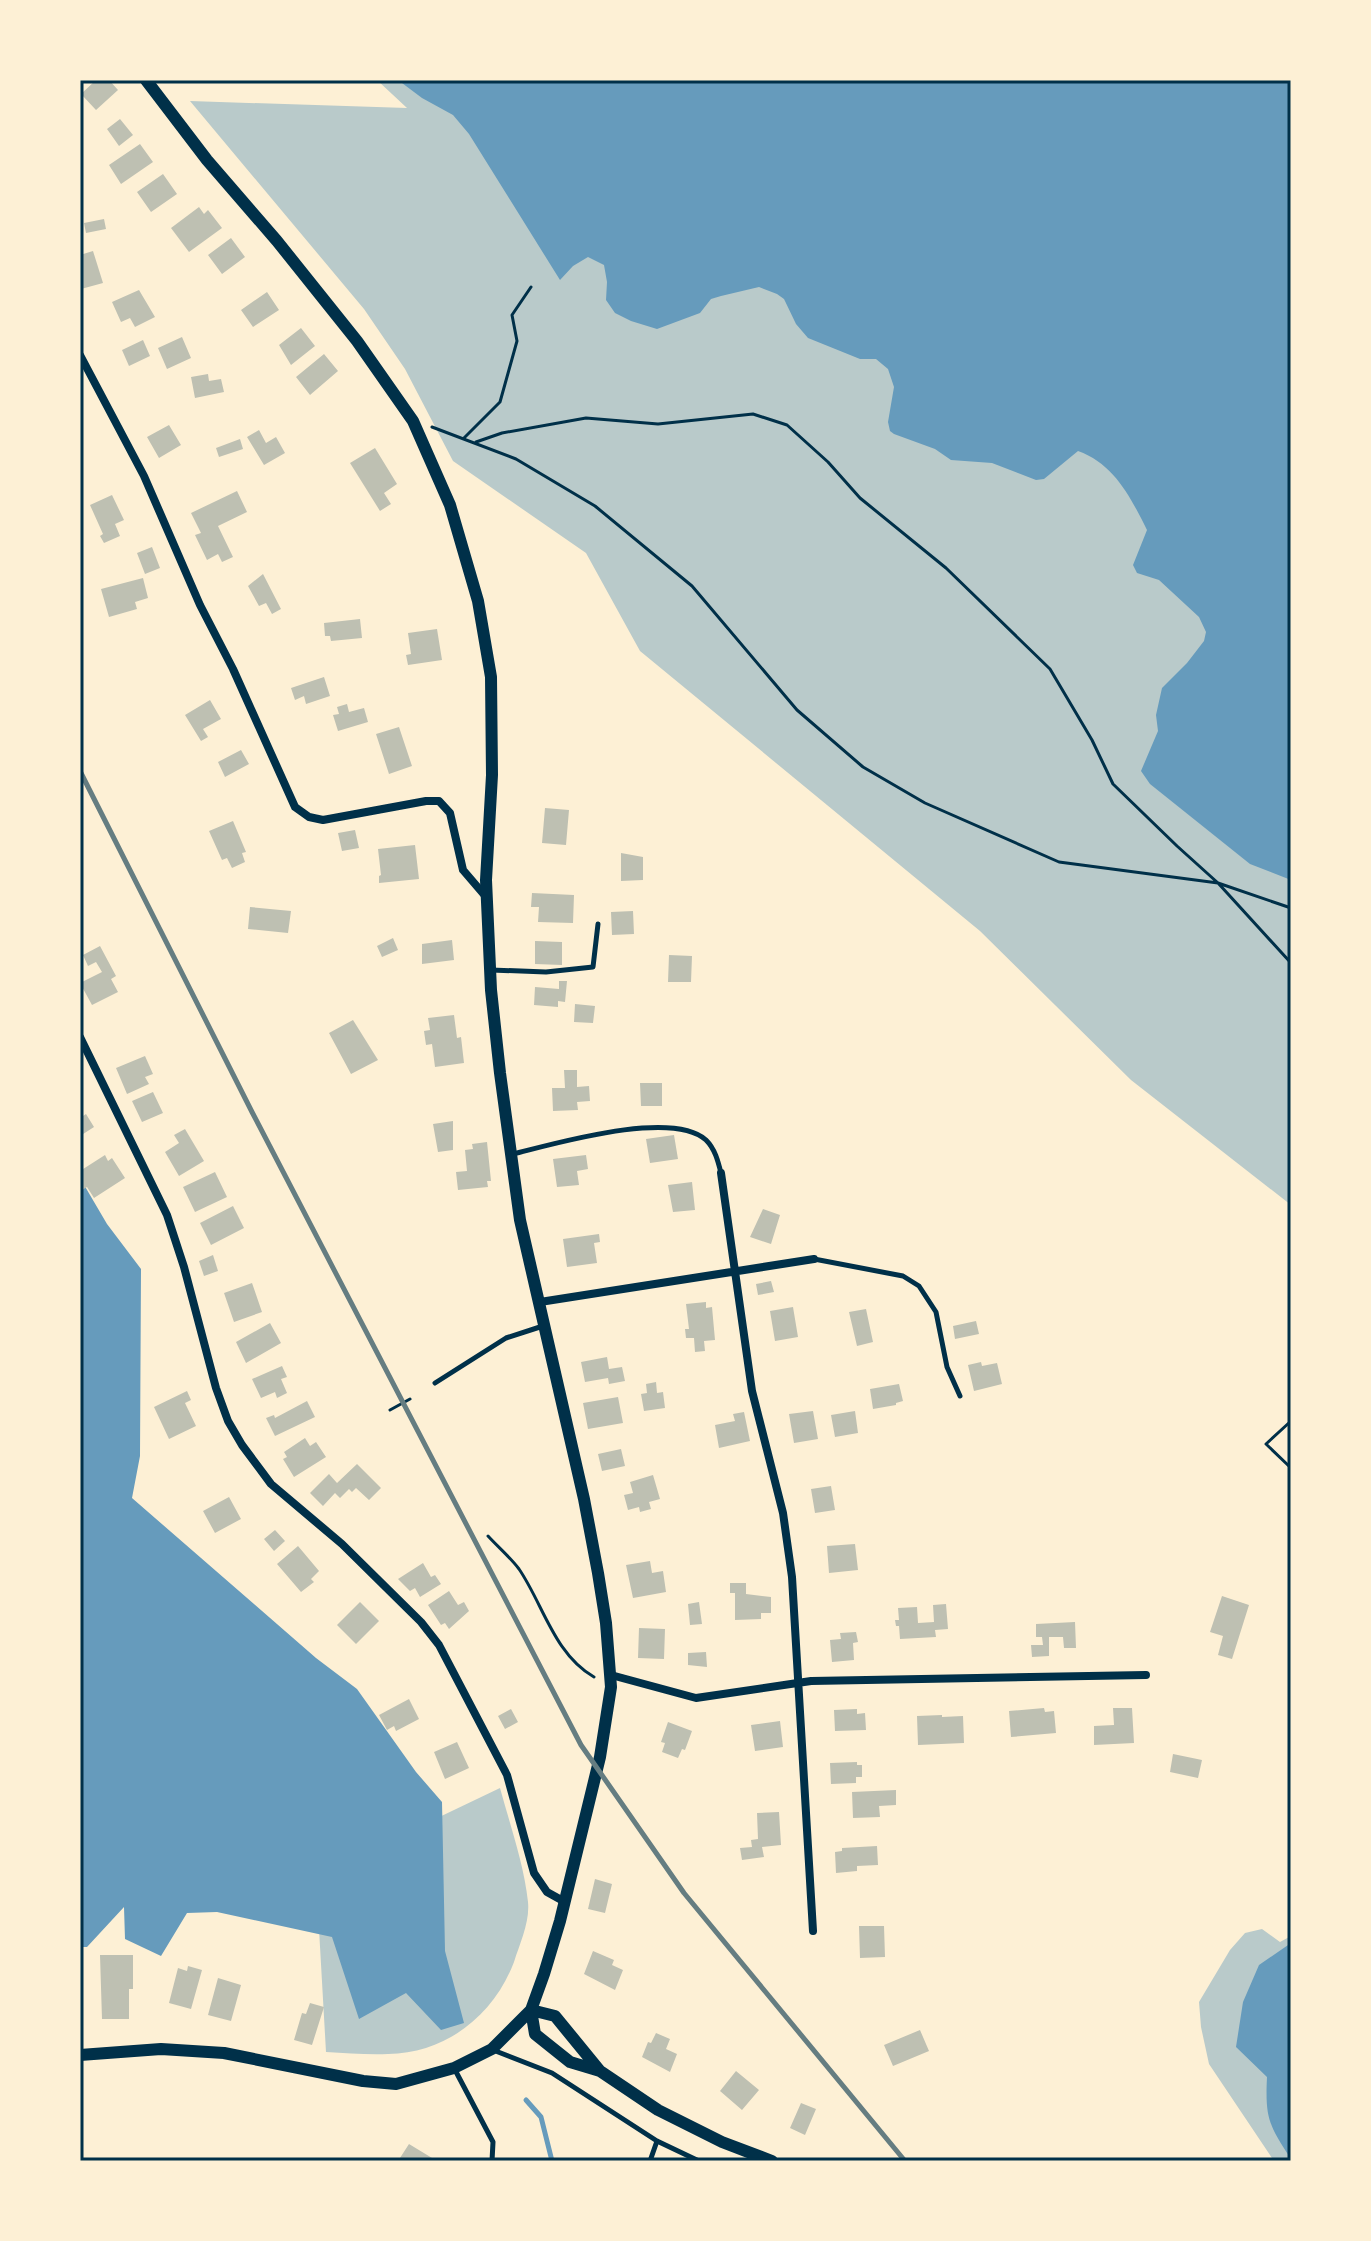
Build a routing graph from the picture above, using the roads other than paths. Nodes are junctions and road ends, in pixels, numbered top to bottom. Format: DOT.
graph roads {
  1 [pos="146,80"];
  2 [pos="80,355"];
  3 [pos="488,898"];
  4 [pos="598,924"];
  5 [pos="490,970"];
  6 [pos="80,1037"];
  7 [pos="511,1154"];
  8 [pos="721,1173"];
  9 [pos="814,1259"];
  10 [pos="735,1273"];
  11 [pos="540,1302"];
  12 [pos="544,1325"];
  13 [pos="435,1383"];
  14 [pos="960,1396"];
  15 [pos="1146,1675"];
  16 [pos="611,1681"];
  17 [pos="798,1684"];
  18 [pos="565,1902"];
  19 [pos="813,1931"];
  20 [pos="531,2010"];
  21 [pos="492,2049"];
  22 [pos="80,2055"];
  23 [pos="454,2068"];
  24 [pos="600,2071"];
  25 [pos="657,2141"];
  26 [pos="492,2161"];
  27 [pos="650,2161"];
  28 [pos="699,2161"];
  29 [pos="772,2161"];
  1 -- 3 [label="street"];
  2 -- 3 [label="street"];
  3 -- 5 [label="street"];
  4 -- 5 [label="lane"];
  5 -- 7 [label="street"];
  6 -- 18 [label="street"];
  7 -- 8 [label="lane"];
  7 -- 11 [label="street"];
  8 -- 10 [label="street"];
  9 -- 10 [label="street"];
  9 -- 14 [label="lane"];
  10 -- 11 [label="street"];
  10 -- 17 [label="street"];
  11 -- 12 [label="street"];
  12 -- 13 [label="lane"];
  12 -- 16 [label="street"];
  15 -- 17 [label="street"];
  16 -- 17 [label="street"];
  16 -- 18 [label="street"];
  17 -- 19 [label="street"];
  18 -- 20 [label="street"];
  20 -- 21 [label="street"];
  20 -- 24 [label="street"];
  20 -- 24 [label="street"];
  21 -- 23 [label="street"];
  21 -- 25 [label="lane"];
  22 -- 23 [label="street"];
  23 -- 26 [label="lane"];
  24 -- 29 [label="street"];
  25 -- 27 [label="lane"];
  25 -- 28 [label="lane"];
}
